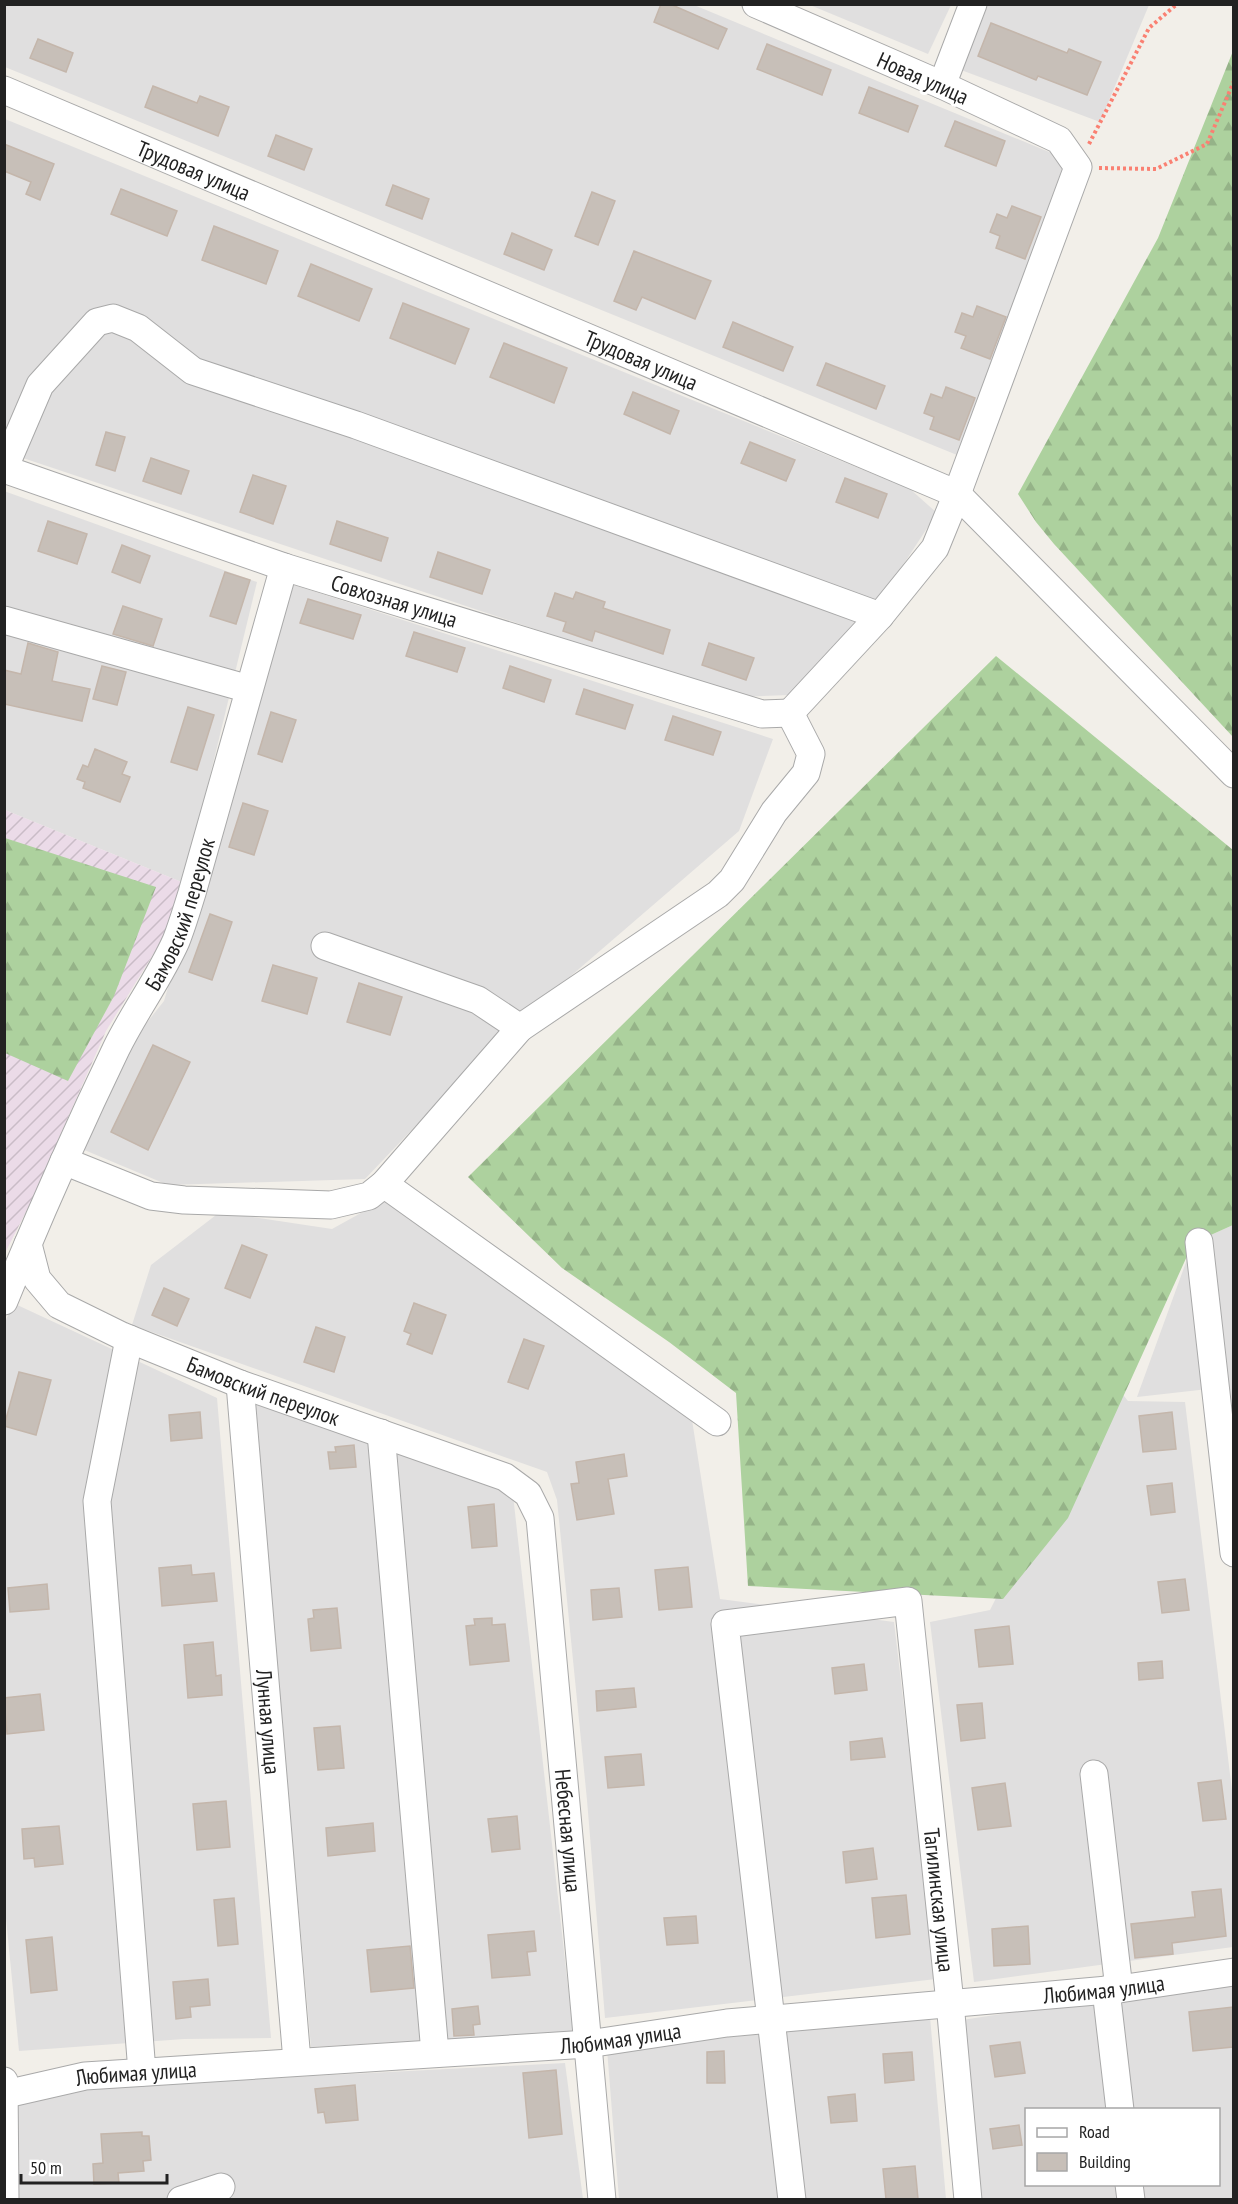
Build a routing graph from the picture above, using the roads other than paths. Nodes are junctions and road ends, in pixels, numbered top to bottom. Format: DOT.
graph roads {
  1 [pos="756,4"];
  2 [pos="973,4"];
  3 [pos="942,85"];
  4 [pos="4,90"];
  5 [pos="4,469"];
  6 [pos="957,494"];
  7 [pos="284,567"];
  8 [pos="880,616"];
  9 [pos="4,620"];
  10 [pos="249,689"];
  11 [pos="790,713"];
  12 [pos="1233,774"];
  13 [pos="325,945"];
  14 [pos="520,1028"];
  15 [pos="64,1161"];
  16 [pos="384,1184"];
  17 [pos="1199,1242"];
  18 [pos="28,1244"];
  19 [pos="7,1288"];
  20 [pos="129,1339"];
  21 [pos="240,1384"];
  22 [pos="1226,1419"];
  23 [pos="717,1422"];
  24 [pos="381,1433"];
  25 [pos="505,1477"];
  26 [pos="1233,1553"];
  27 [pos="1094,1774"];
  28 [pos="1233,1972"];
  29 [pos="1113,1990"];
  30 [pos="950,2003"];
  31 [pos="771,2019"];
  32 [pos="588,2044"];
  33 [pos="435,2053"];
  34 [pos="297,2061"];
  35 [pos="142,2072"];
  36 [pos="5,2087"];
  37 [pos="1120,2108"];
  38 [pos="221,2187"];
  39 [pos="5,2199"];
  40 [pos="181,2199"];
  41 [pos="602,2199"];
  42 [pos="792,2199"];
  43 [pos="968,2199"];
  1 -- 3 [label="street, Новая улица"];
  2 -- 3 [label="street"];
  3 -- 6 [label="street, Новая улица"];
  4 -- 6 [label="street, Трудовая улица"];
  5 -- 7 [label="street, Совхозная улица"];
  5 -- 8 [label="street"];
  6 -- 8 [label="street"];
  6 -- 12 [label="street"];
  7 -- 10 [label="street, Бамовский переулок"];
  7 -- 11 [label="street, Совхозная улица"];
  8 -- 11 [label="street"];
  9 -- 10 [label="street"];
  10 -- 15 [label="street, Бамовский переулок"];
  11 -- 14 [label="street"];
  13 -- 14 [label="street"];
  14 -- 16 [label="street"];
  15 -- 16 [label="street"];
  15 -- 18 [label="street, Бамовский переулок"];
  16 -- 23 [label="street"];
  17 -- 22 [label="street"];
  18 -- 19 [label="street, Бамовский переулок"];
  18 -- 20 [label="street, Бамовский переулок"];
  20 -- 21 [label="street, Бамовский переулок"];
  20 -- 35 [label="street"];
  21 -- 24 [label="street, Бамовский переулок"];
  21 -- 34 [label="street, Лунная улица"];
  22 -- 26 [label="street"];
  24 -- 25 [label="street, Бамовский переулок"];
  24 -- 33 [label="street"];
  25 -- 32 [label="street, Небесная улица"];
  27 -- 29 [label="street"];
  28 -- 29 [label="street, Любимая улица"];
  29 -- 30 [label="street, Любимая улица"];
  29 -- 37 [label="street"];
  30 -- 31 [label="street, Любимая улица"];
  30 -- 31 [label="street, Тагилинская улица"];
  30 -- 43 [label="street, Тагилинская улица"];
  31 -- 32 [label="street, Любимая улица"];
  31 -- 42 [label="street"];
  32 -- 33 [label="street, Любимая улица"];
  32 -- 41 [label="street, Небесная улица"];
  33 -- 34 [label="street, Любимая улица"];
  34 -- 35 [label="street, Любимая улица"];
  35 -- 36 [label="street, Любимая улица"];
  36 -- 39 [label="street"];
  38 -- 40 [label="street"];
}
